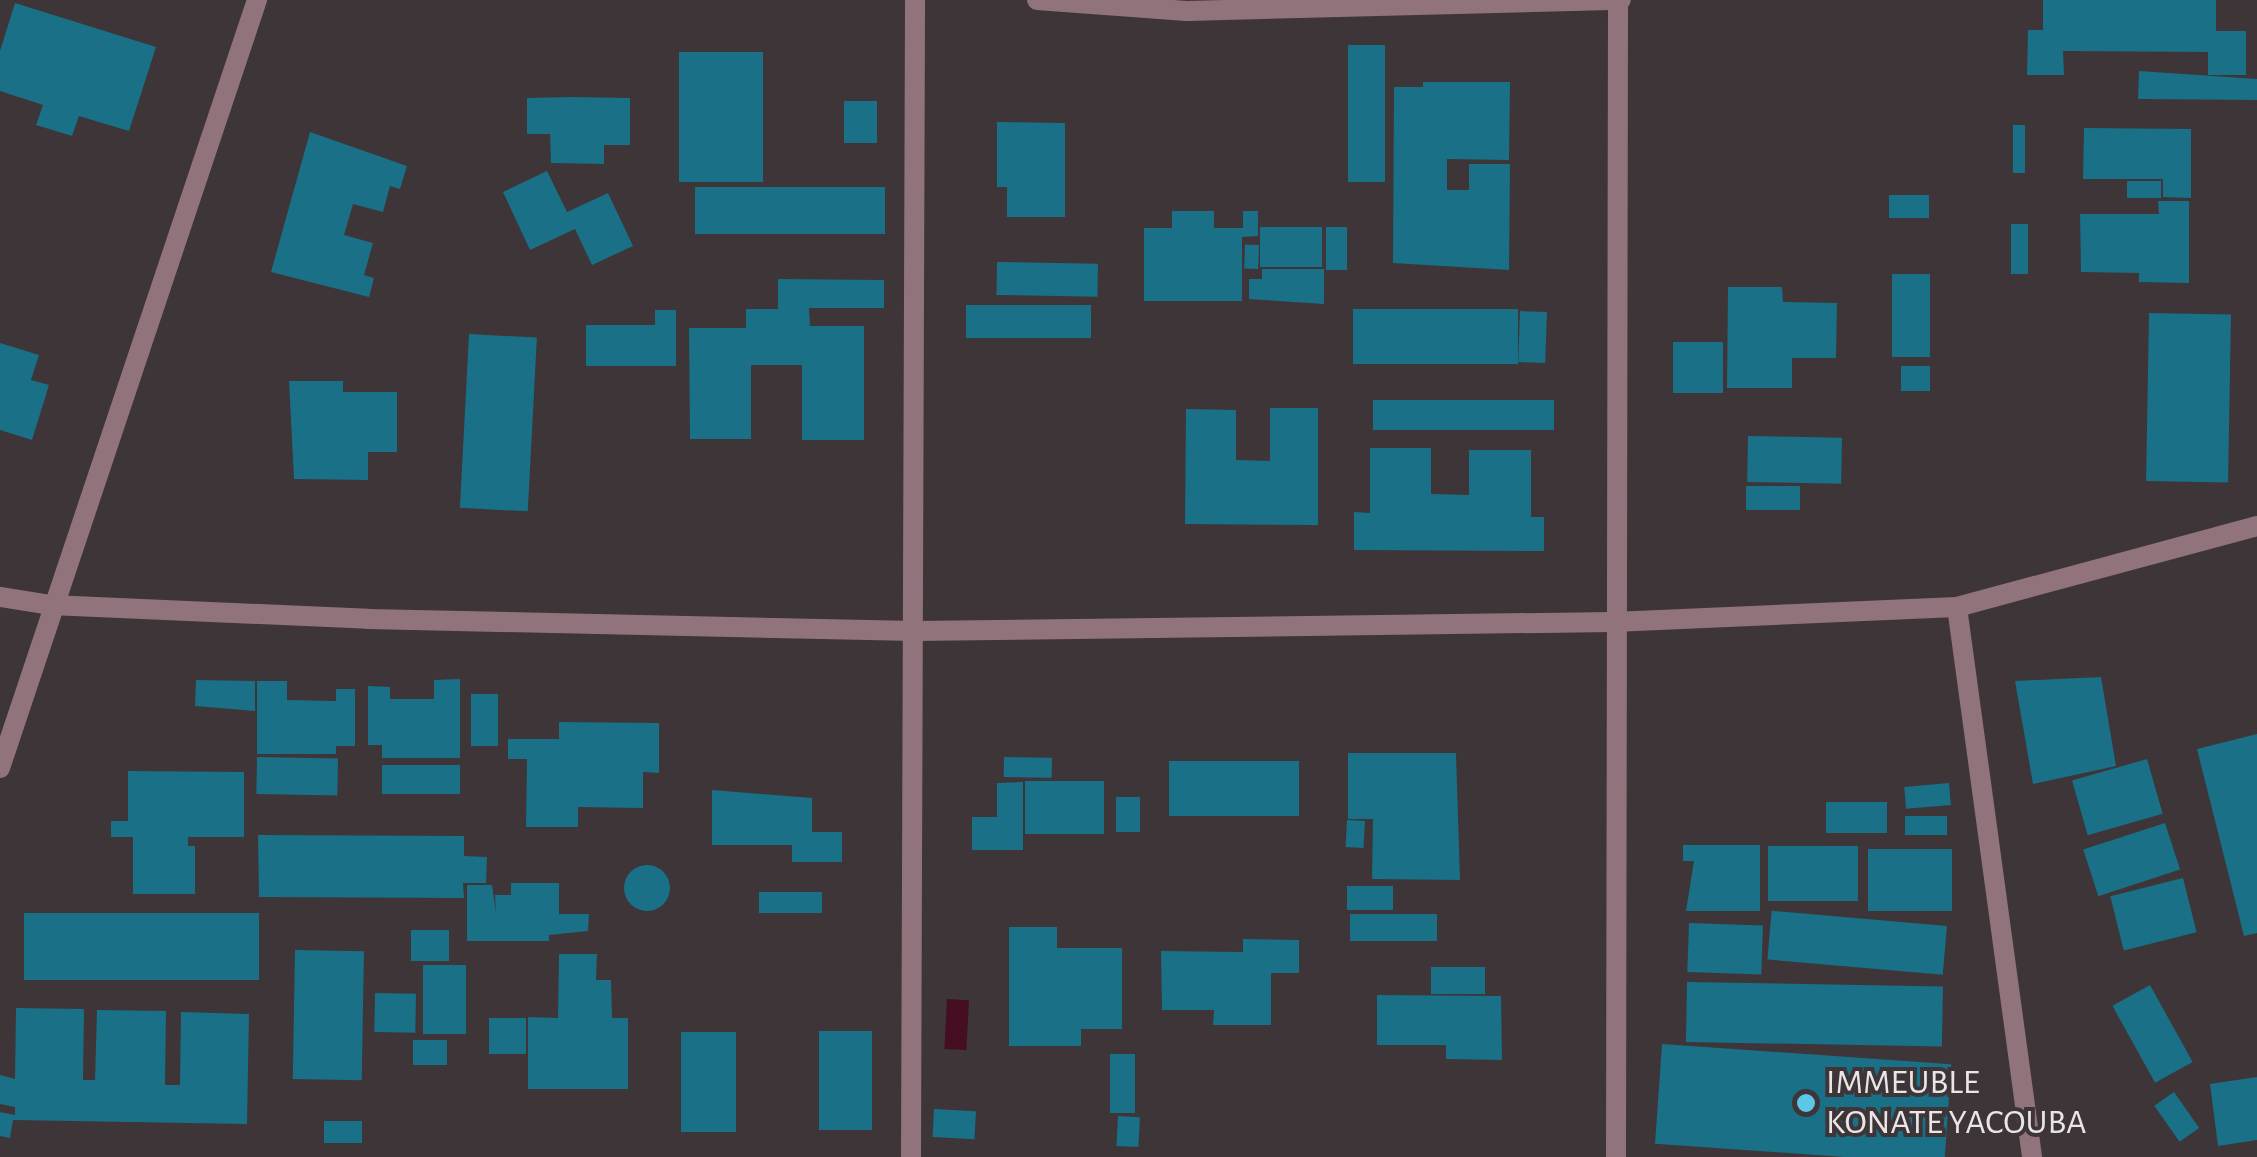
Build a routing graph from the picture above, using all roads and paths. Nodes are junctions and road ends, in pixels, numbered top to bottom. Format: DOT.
graph roads {
  1 [pos="257,0"];
  2 [pos="915,0"];
  3 [pos="1036,0"];
  4 [pos="1619,0"];
  5 [pos="2257,526"];
  6 [pos="0,597"];
  7 [pos="51,606"];
  8 [pos="1957,606"];
  9 [pos="1613,622"];
  10 [pos="914,631"];
  11 [pos="0,768"];
  12 [pos="911,1157"];
  13 [pos="1616,1157"];
  14 [pos="2032,1157"];
  1 -- 7 [label="street"];
  2 -- 10 [label="street"];
  3 -- 4 [label="street"];
  4 -- 9 [label="street"];
  5 -- 8 [label="street"];
  6 -- 7 [label="street"];
  7 -- 10 [label="street"];
  7 -- 11 [label="street"];
  8 -- 9 [label="street"];
  8 -- 14 [label="street"];
  9 -- 10 [label="street"];
  9 -- 13 [label="street"];
  10 -- 12 [label="street"];
}
